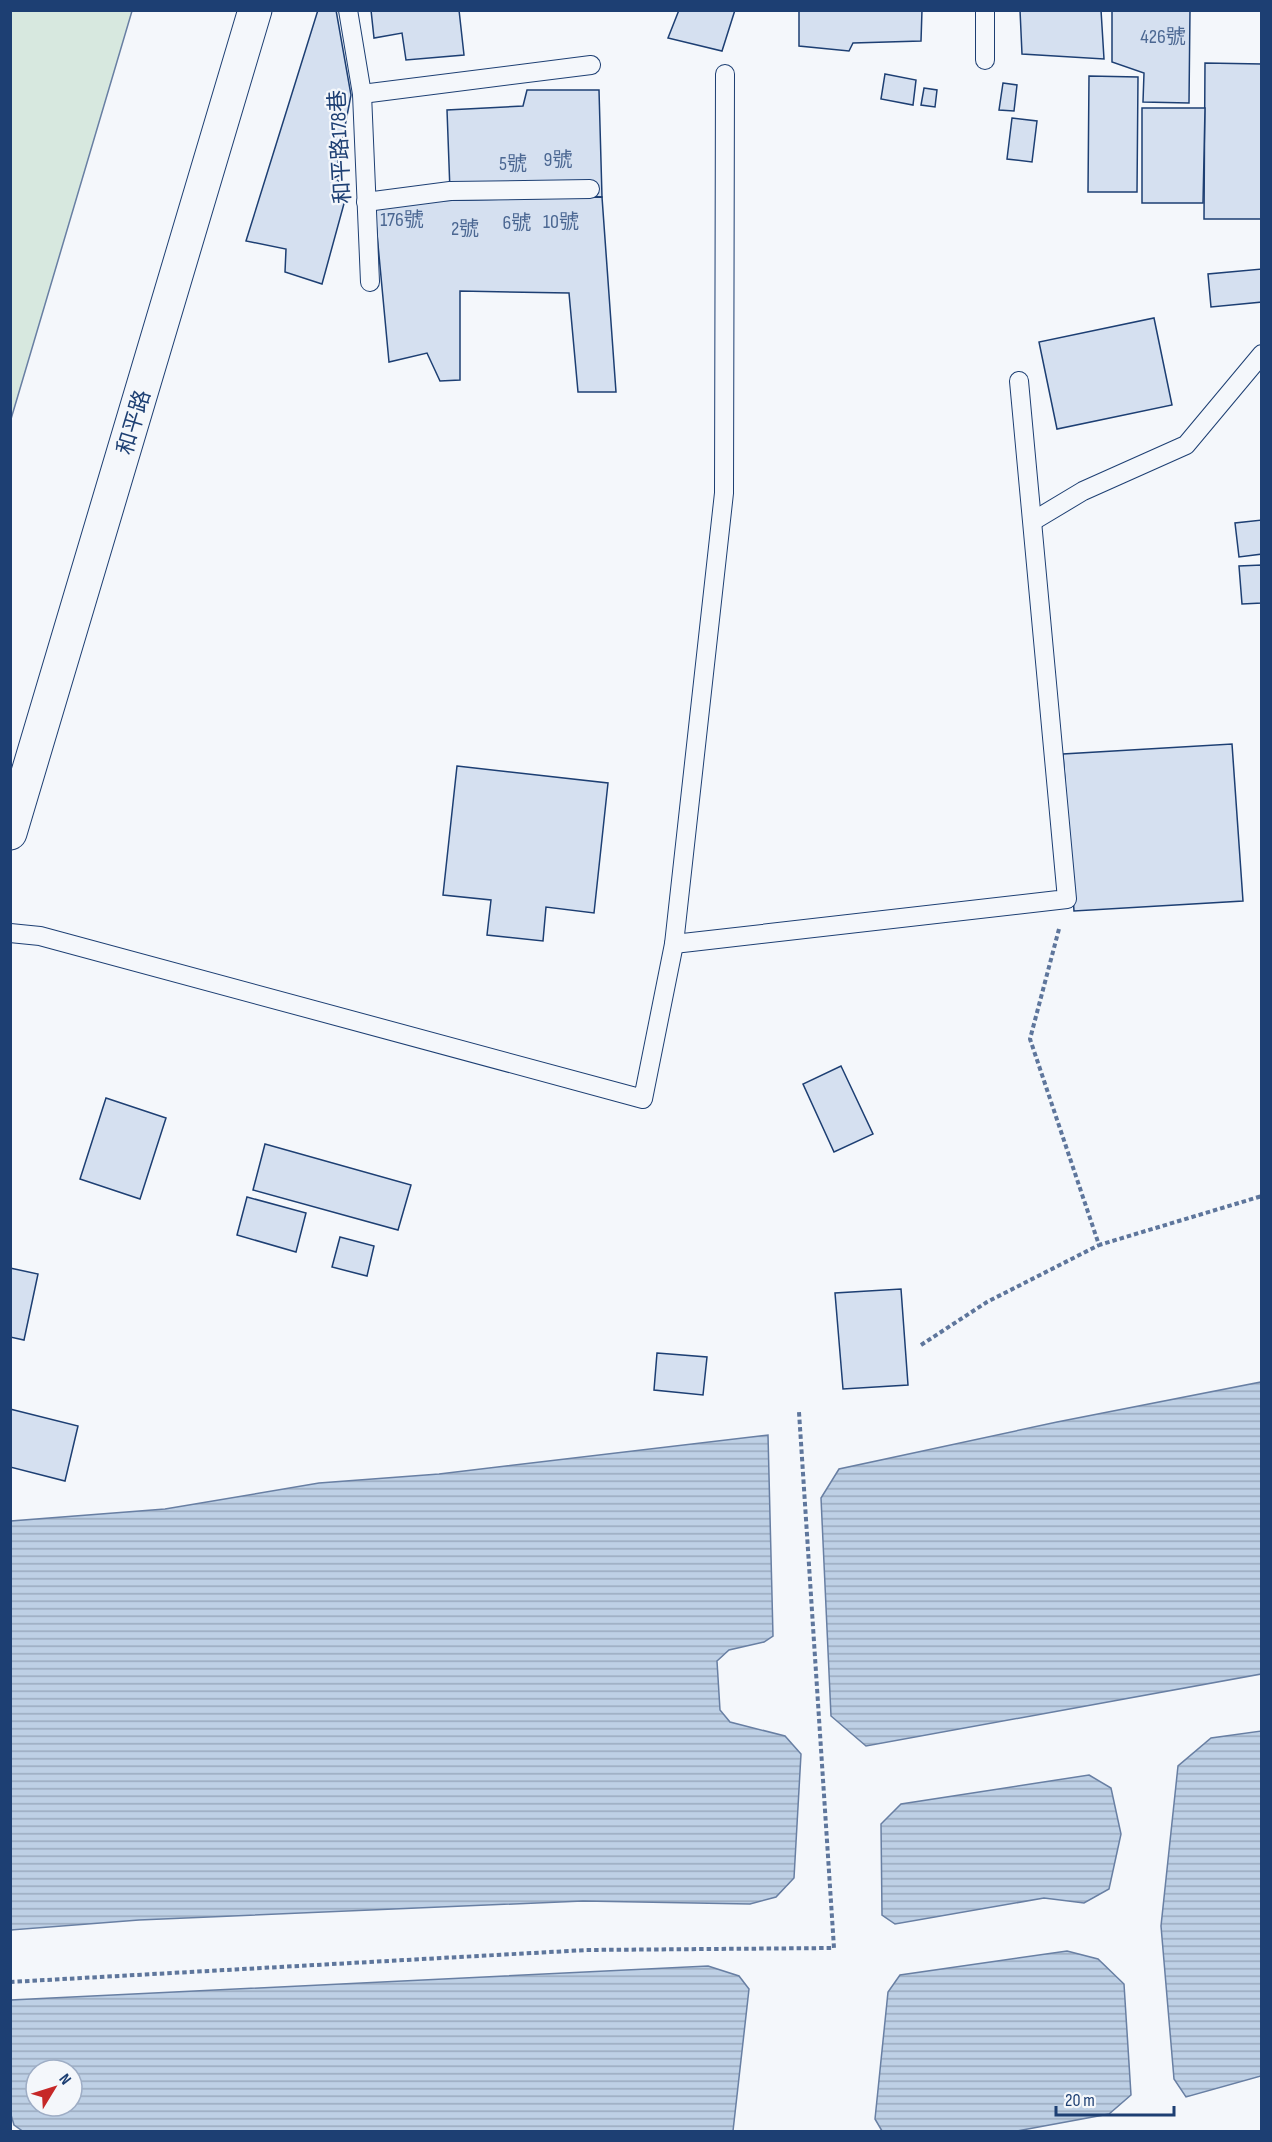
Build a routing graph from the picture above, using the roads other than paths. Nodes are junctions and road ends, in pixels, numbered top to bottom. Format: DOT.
graph roads {
  1 [pos="255,10"];
  2 [pos="348,10"];
  3 [pos="985,10"];
  4 [pos="985,60"];
  5 [pos="591,65"];
  6 [pos="725,74"];
  7 [pos="362,94"];
  8 [pos="590,189"];
  9 [pos="366,202"];
  10 [pos="370,282"];
  11 [pos="1262,354"];
  12 [pos="1019,381"];
  13 [pos="1033,521"];
  14 [pos="10,833"];
  15 [pos="10,933"];
  16 [pos="675,944"];
  1 -- 14 [label="street, 和平路"];
  2 -- 7 [label="lane, 和平路178巷"];
  3 -- 4 [label="lane"];
  5 -- 7 [label="lane"];
  6 -- 16 [label="lane"];
  7 -- 9 [label="lane, 和平路178巷"];
  8 -- 9 [label="lane"];
  9 -- 10 [label="lane, 和平路178巷"];
  11 -- 13 [label="lane"];
  12 -- 13 [label="lane"];
  13 -- 16 [label="lane"];
  15 -- 16 [label="lane"];
}
